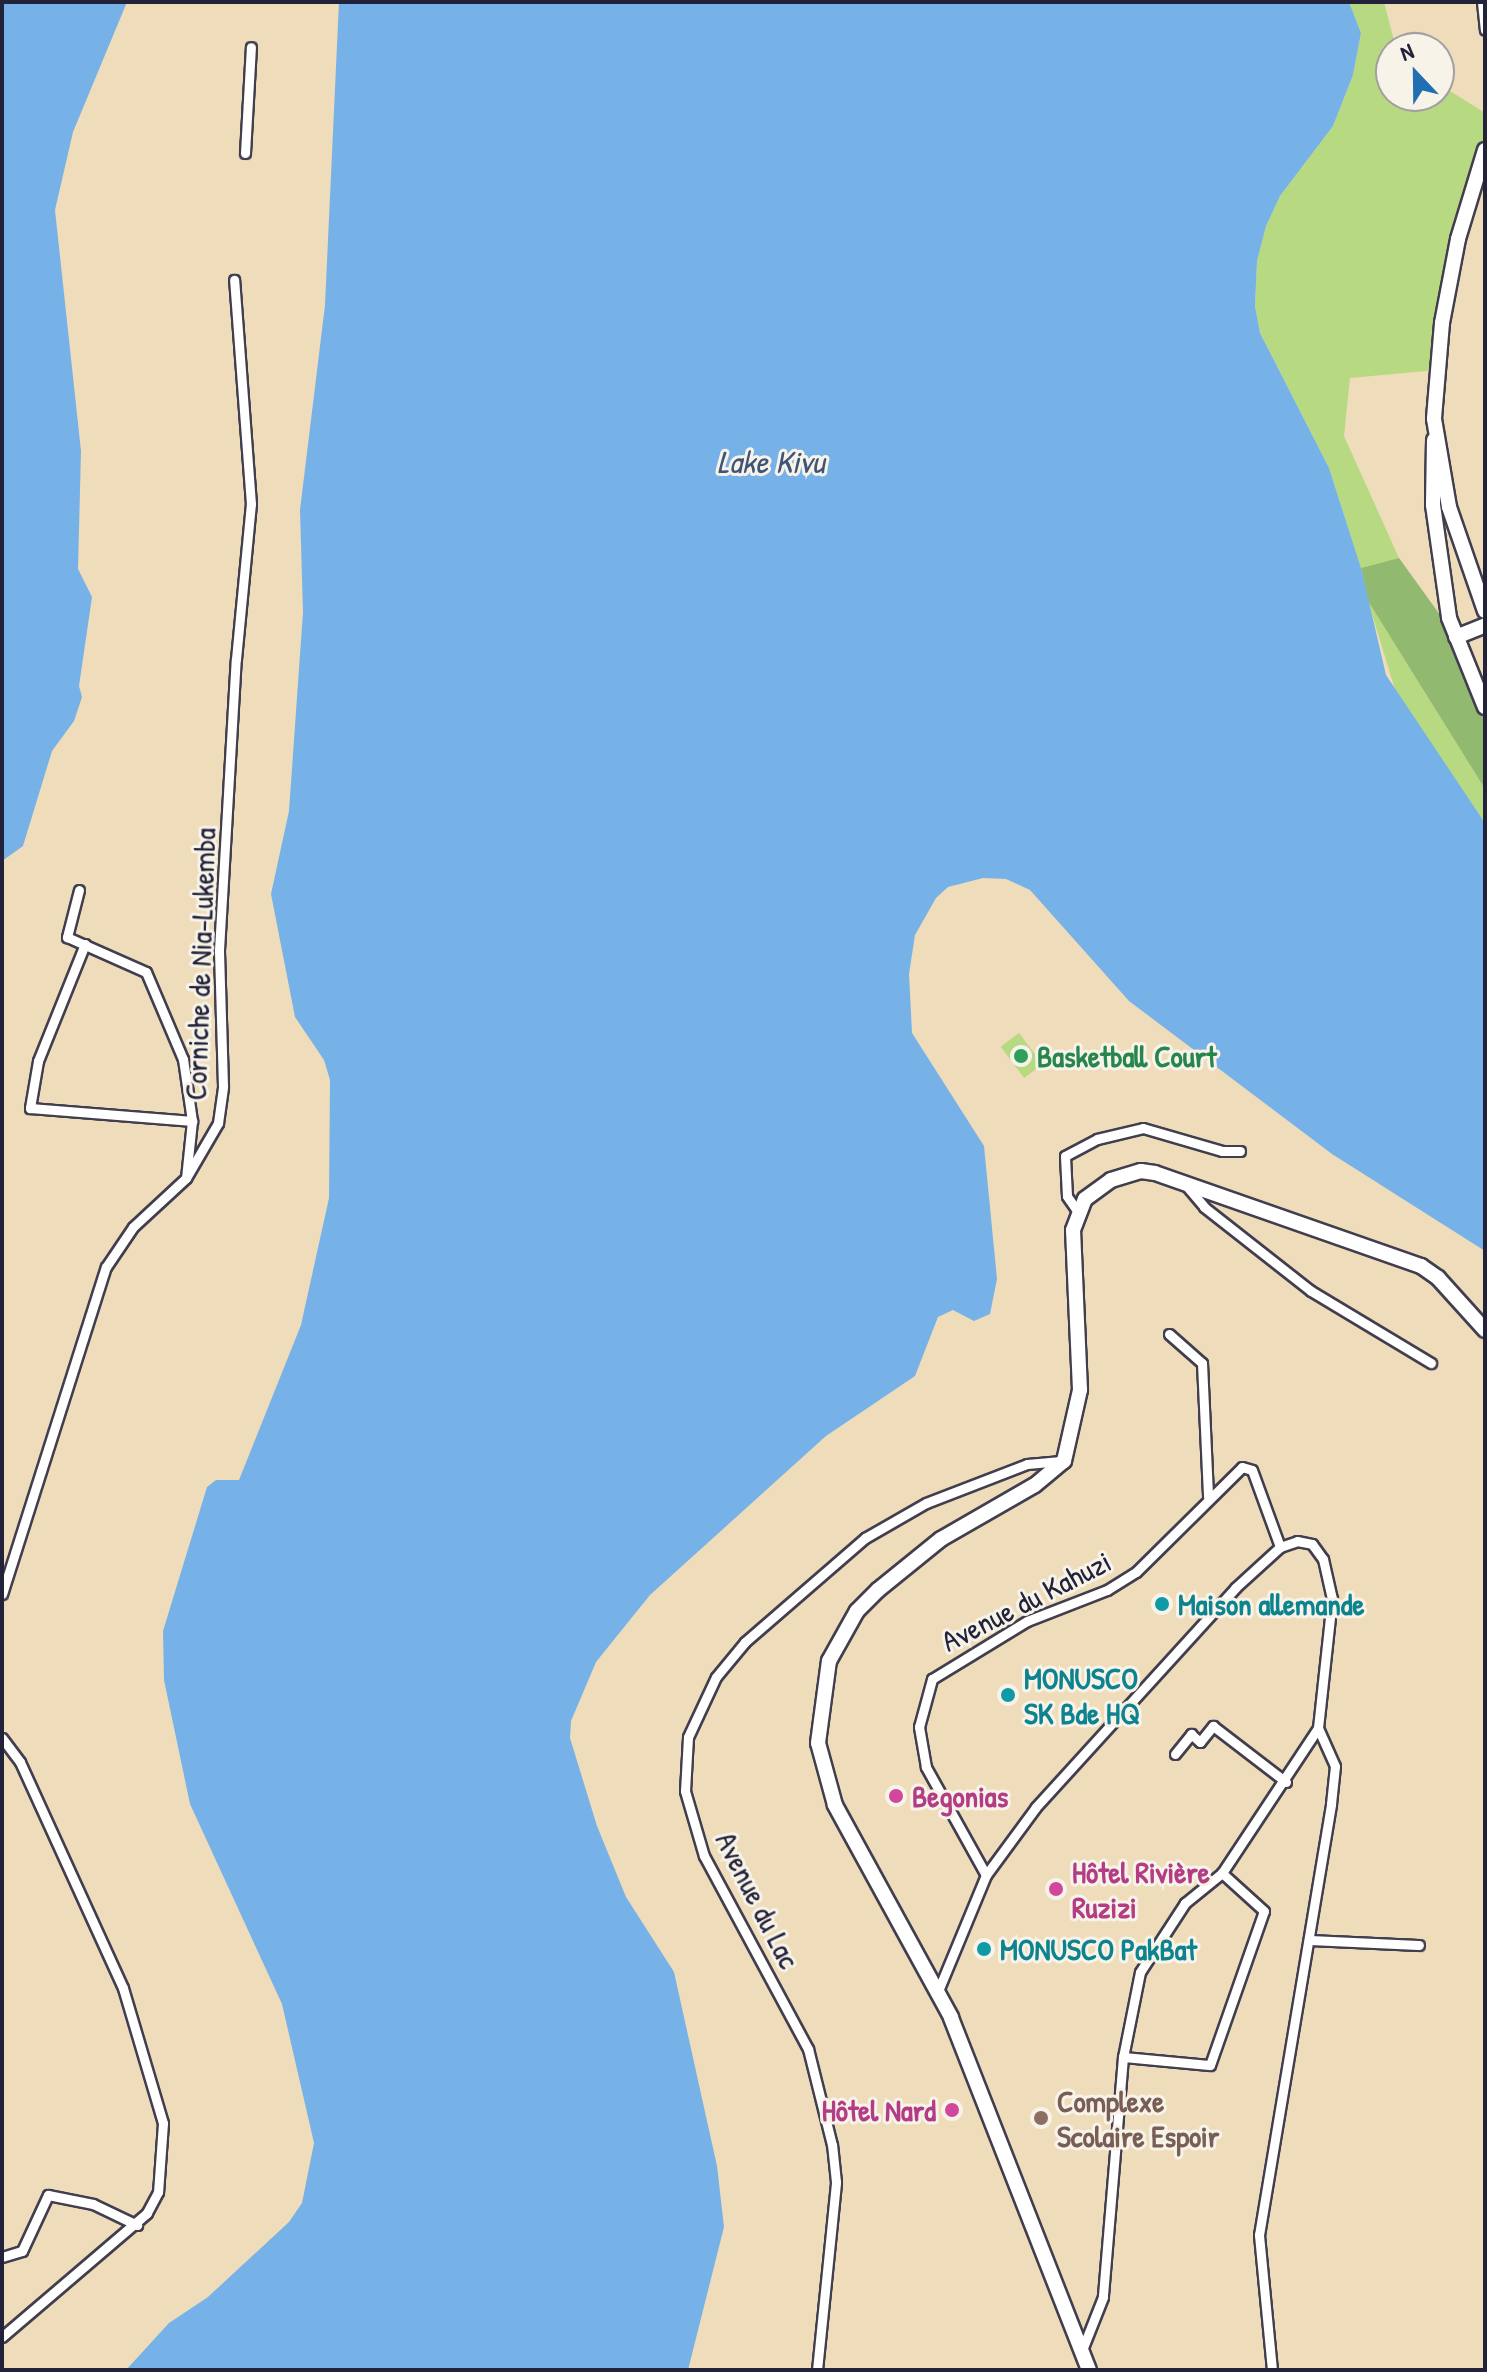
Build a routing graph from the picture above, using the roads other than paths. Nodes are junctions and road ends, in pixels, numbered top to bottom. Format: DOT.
graph roads {
  1 [pos="1482,2"];
  2 [pos="1485,30"];
  3 [pos="251,47"];
  4 [pos="1485,150"];
  5 [pos="245,153"];
  6 [pos="234,280"];
  7 [pos="1434,419"];
  8 [pos="1485,611"];
  9 [pos="1485,625"];
  10 [pos="1456,637"];
  11 [pos="1485,707"];
  12 [pos="79,890"];
  13 [pos="85,944"];
  14 [pos="192,1121"];
  15 [pos="1240,1151"];
  16 [pos="186,1178"];
  17 [pos="1183,1182"];
  18 [pos="1078,1212"];
  19 [pos="1485,1330"];
  20 [pos="1169,1334"];
  21 [pos="1431,1363"];
  22 [pos="1064,1461"];
  23 [pos="1208,1497"];
  24 [pos="1280,1547"];
  25 [pos="2,1594"];
  26 [pos="1318,1728"];
  27 [pos="2,1738"];
  28 [pos="1175,1754"];
  29 [pos="1286,1782"];
  30 [pos="1222,1873"];
  31 [pos="986,1875"];
  32 [pos="1309,1940"];
  33 [pos="1419,1945"];
  34 [pos="938,1991"];
  35 [pos="1123,2057"];
  36 [pos="137,2225"];
  37 [pos="2,2257"];
  38 [pos="2,2337"];
  39 [pos="1082,2350"];
  40 [pos="817,2370"];
  41 [pos="1089,2370"];
  42 [pos="1272,2370"];
  1 -- 2 [label="street"];
  3 -- 5 [label="street"];
  4 -- 7 [label="main road"];
  6 -- 16 [label="street, Corniche de Nia-Lukemba"];
  7 -- 8 [label="main road"];
  7 -- 10 [label="main road"];
  9 -- 10 [label="main road"];
  10 -- 11 [label="main road"];
  12 -- 13 [label="street"];
  13 -- 14 [label="street"];
  13 -- 14 [label="street"];
  14 -- 16 [label="street"];
  15 -- 18 [label="street"];
  16 -- 25 [label="street, Corniche de Nia-Lukemba"];
  17 -- 18 [label="main road"];
  17 -- 19 [label="main road"];
  17 -- 21 [label="street"];
  18 -- 22 [label="main road"];
  20 -- 23 [label="street"];
  22 -- 34 [label="main road"];
  22 -- 40 [label="street, Avenue du Lac"];
  23 -- 24 [label="street, Avenue du Kahuzi"];
  23 -- 31 [label="street, Avenue du Kahuzi"];
  24 -- 26 [label="street"];
  24 -- 31 [label="street"];
  26 -- 29 [label="street"];
  26 -- 32 [label="street"];
  27 -- 36 [label="street"];
  28 -- 29 [label="street"];
  29 -- 30 [label="street"];
  30 -- 35 [label="street"];
  30 -- 35 [label="street"];
  31 -- 34 [label="street"];
  32 -- 33 [label="street"];
  32 -- 42 [label="street"];
  34 -- 39 [label="main road"];
  35 -- 39 [label="street"];
  36 -- 37 [label="street"];
  36 -- 38 [label="street"];
  39 -- 41 [label="main road"];
}
